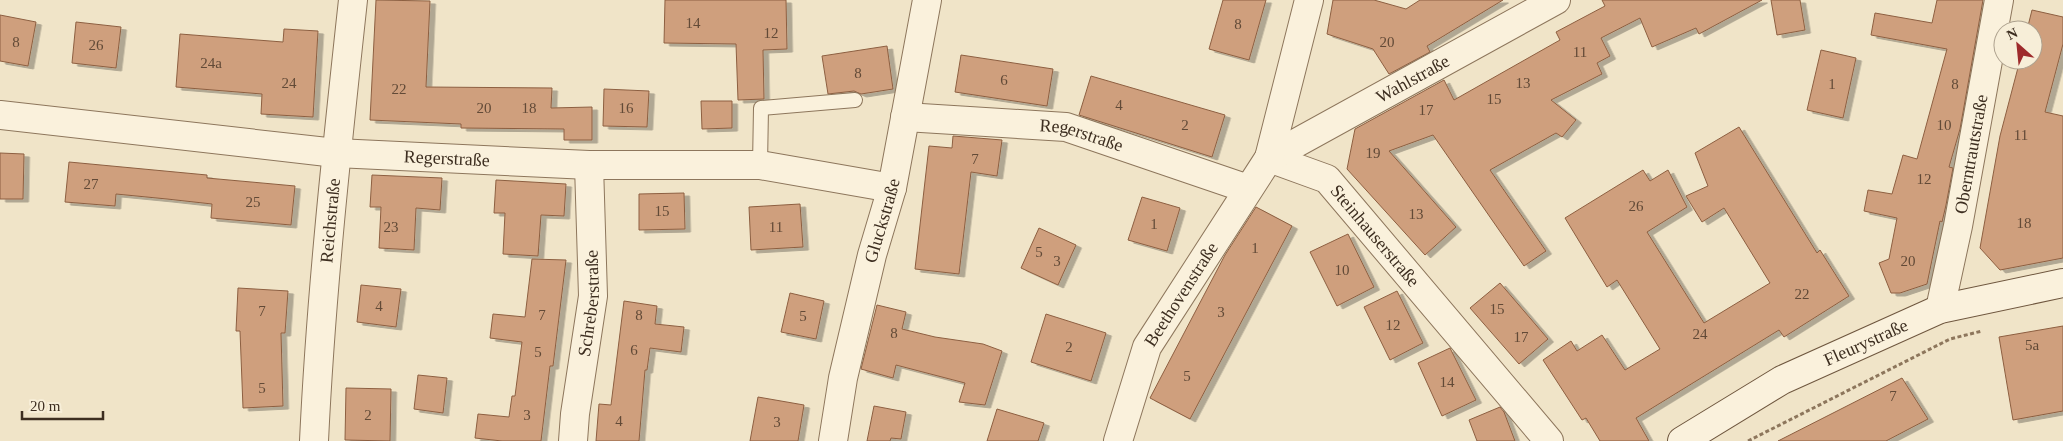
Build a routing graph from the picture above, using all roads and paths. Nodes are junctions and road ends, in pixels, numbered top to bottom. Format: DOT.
graph roads {
  1 [pos="353,0"];
  2 [pos="927,0"];
  3 [pos="1309,0"];
  4 [pos="1556,0"];
  5 [pos="1999,0"];
  6 [pos="855,100"];
  7 [pos="0,115"];
  8 [pos="905,117"];
  9 [pos="336,153"];
  10 [pos="1269,158"];
  11 [pos="589,165"];
  12 [pos="760,165"];
  13 [pos="892,188"];
  14 [pos="1248,189"];
  15 [pos="2063,283"];
  16 [pos="1940,310"];
  17 [pos="1986,330"];
  18 [pos="314,441"];
  19 [pos="573,441"];
  20 [pos="833,441"];
  21 [pos="1118,441"];
  22 [pos="1549,441"];
  23 [pos="1682,441"];
  24 [pos="1748,441"];
  1 -- 9 [label="street, Reichstraße"];
  2 -- 8 [label="street, Gluckstraße"];
  3 -- 10 [label="street"];
  4 -- 10 [label="street, Wahlstraße"];
  5 -- 16 [label="street, Oberntrautstraße"];
  6 -- 12 [label="lane"];
  7 -- 9 [label="street, Regerstraße"];
  8 -- 13 [label="street, Gluckstraße"];
  8 -- 14 [label="street, Regerstraße"];
  9 -- 11 [label="street, Regerstraße"];
  9 -- 18 [label="street, Reichstraße"];
  10 -- 14 [label="street, Beethovenstraße"];
  10 -- 22 [label="street, Steinhauserstraße"];
  11 -- 12 [label="street, Regerstraße"];
  11 -- 19 [label="street, Schreberstraße"];
  12 -- 13 [label="street, Regerstraße"];
  13 -- 20 [label="street, Gluckstraße"];
  14 -- 21 [label="street, Beethovenstraße"];
  15 -- 16 [label="street, Fleurystraße"];
  16 -- 23 [label="street, Fleurystraße"];
  17 -- 24 [label="path"];
}
